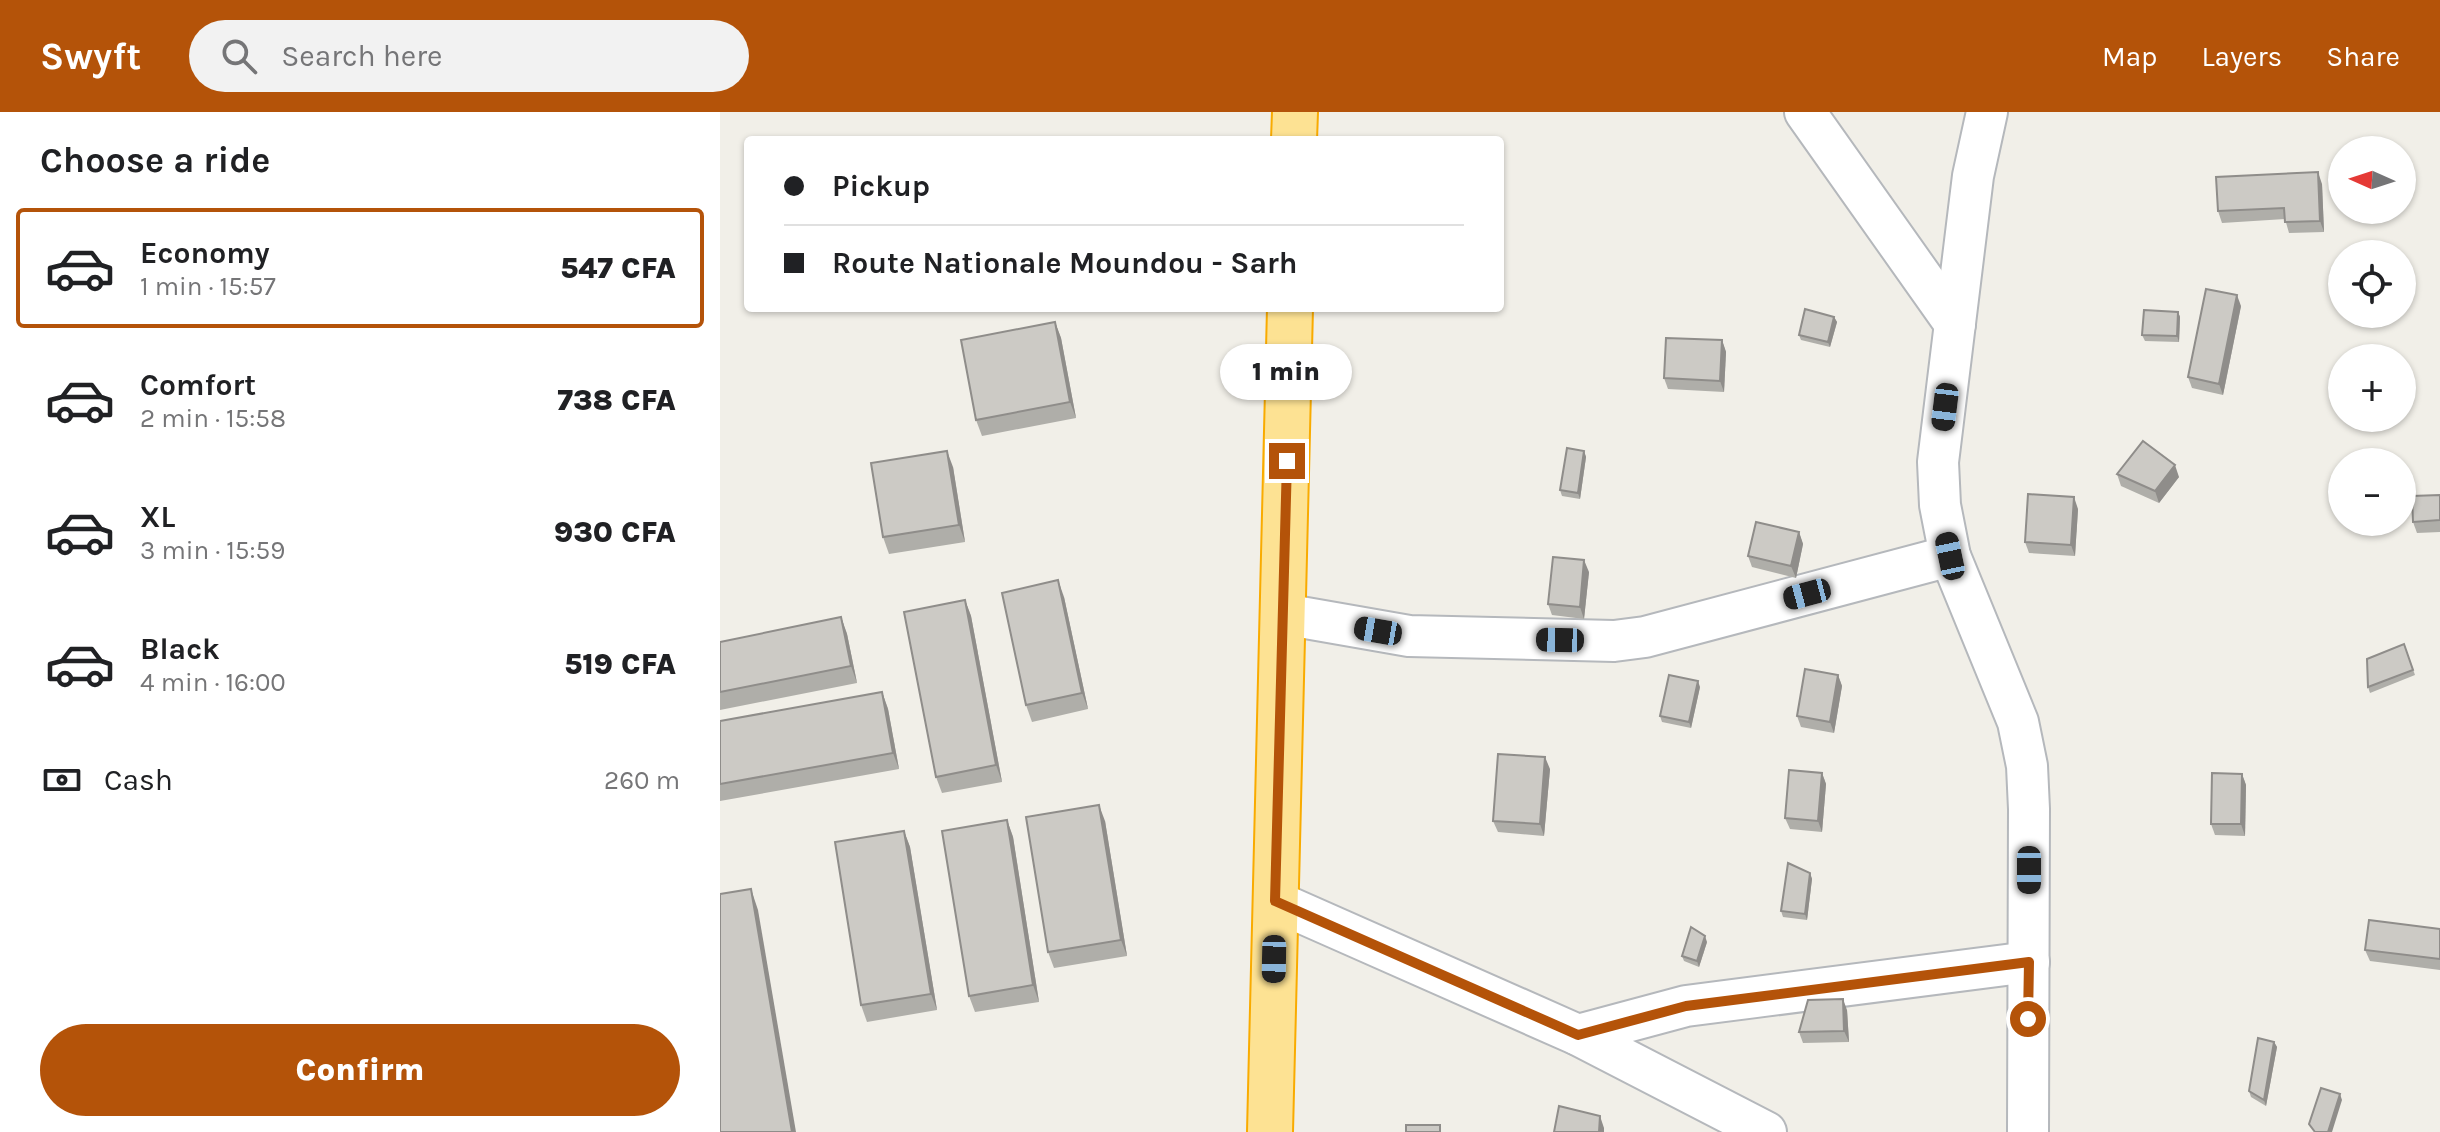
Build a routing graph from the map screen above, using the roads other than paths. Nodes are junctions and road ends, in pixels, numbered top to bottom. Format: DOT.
graph roads {
  1 [pos="1295,112"];
  2 [pos="1805,112"];
  3 [pos="1987,112"];
  4 [pos="1294,136"];
  5 [pos="1290,312"];
  6 [pos="1955,324"];
  7 [pos="1950,556"];
  8 [pos="1283,614"];
  9 [pos="1275,901"];
  10 [pos="2029,962"];
  11 [pos="1578,1035"];
  12 [pos="1270,1132"];
  13 [pos="1766,1132"];
  14 [pos="2028,1132"];
  1 -- 4 [label="highway"];
  2 -- 6 [label="street"];
  3 -- 6 [label="street"];
  5 -- 8 [label="highway"];
  6 -- 7 [label="street"];
  7 -- 8 [label="street"];
  7 -- 10 [label="street"];
  8 -- 9 [label="highway"];
  9 -- 11 [label="street"];
  9 -- 12 [label="highway"];
  10 -- 11 [label="street"];
  10 -- 14 [label="street"];
  11 -- 13 [label="street"];
}
